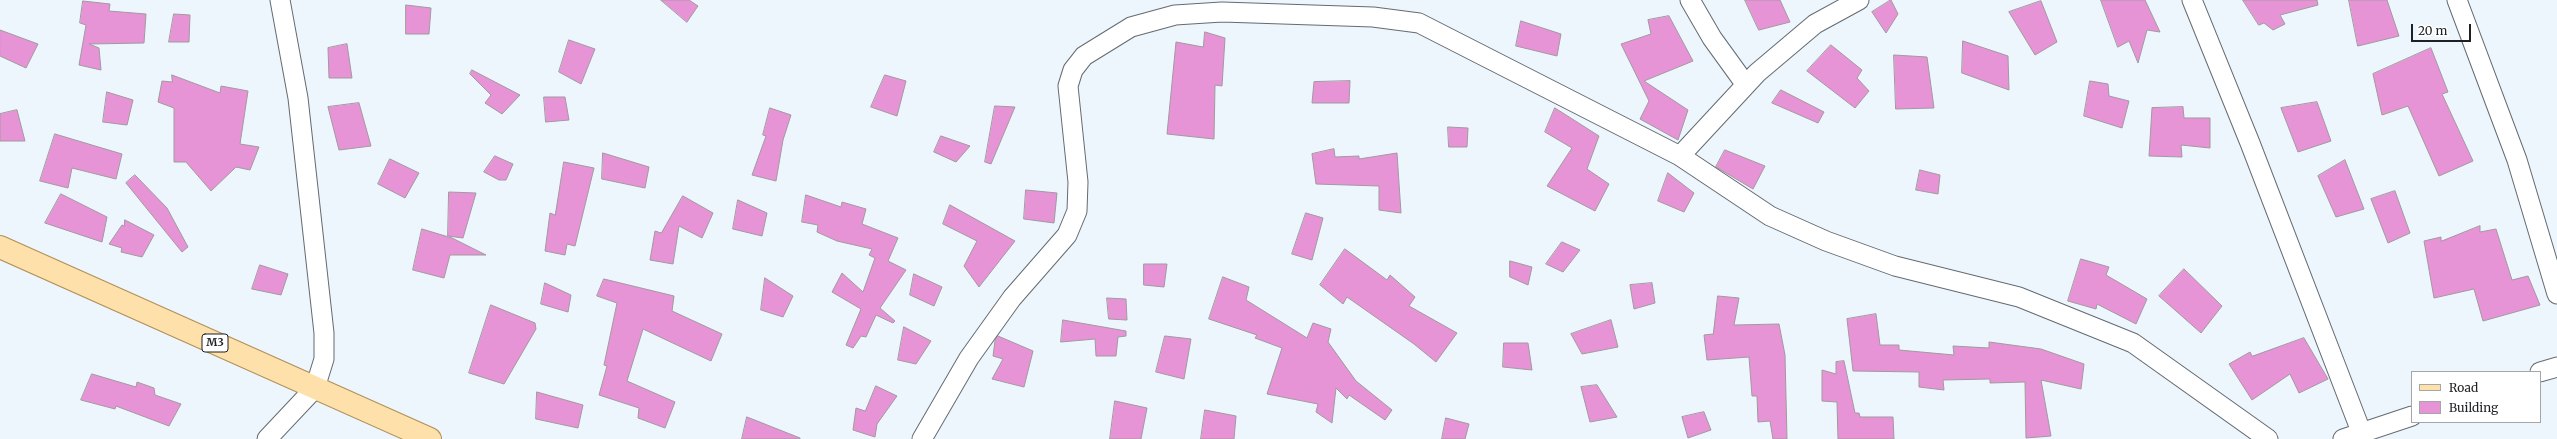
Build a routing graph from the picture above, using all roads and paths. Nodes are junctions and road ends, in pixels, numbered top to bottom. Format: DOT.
graph roads {
  1 [pos="280,0"];
  2 [pos="1690,0"];
  3 [pos="1859,0"];
  4 [pos="2192,0"];
  5 [pos="2457,0"];
  6 [pos="1220,6"];
  7 [pos="1746,85"];
  8 [pos="1680,156"];
  9 [pos="0,247"];
  10 [pos="2557,294"];
  11 [pos="2557,367"];
  12 [pos="2541,372"];
  13 [pos="315,388"];
  14 [pos="2411,416"];
  15 [pos="2362,434"];
  16 [pos="267,439"];
  17 [pos="430,439"];
  18 [pos="922,439"];
  19 [pos="2268,439"];
  20 [pos="2343,439"];
  1 -- 13 [label="street"];
  2 -- 7 [label="street"];
  3 -- 7 [label="street"];
  4 -- 15 [label="street"];
  5 -- 10 [label="street"];
  6 -- 8 [label="street"];
  6 -- 18 [label="street"];
  7 -- 8 [label="street"];
  8 -- 19 [label="street"];
  9 -- 13 [label="main road, M3"];
  11 -- 12 [label="street"];
  13 -- 16 [label="street"];
  13 -- 17 [label="main road, M3"];
  14 -- 15 [label="street"];
  15 -- 20 [label="street"];
}
